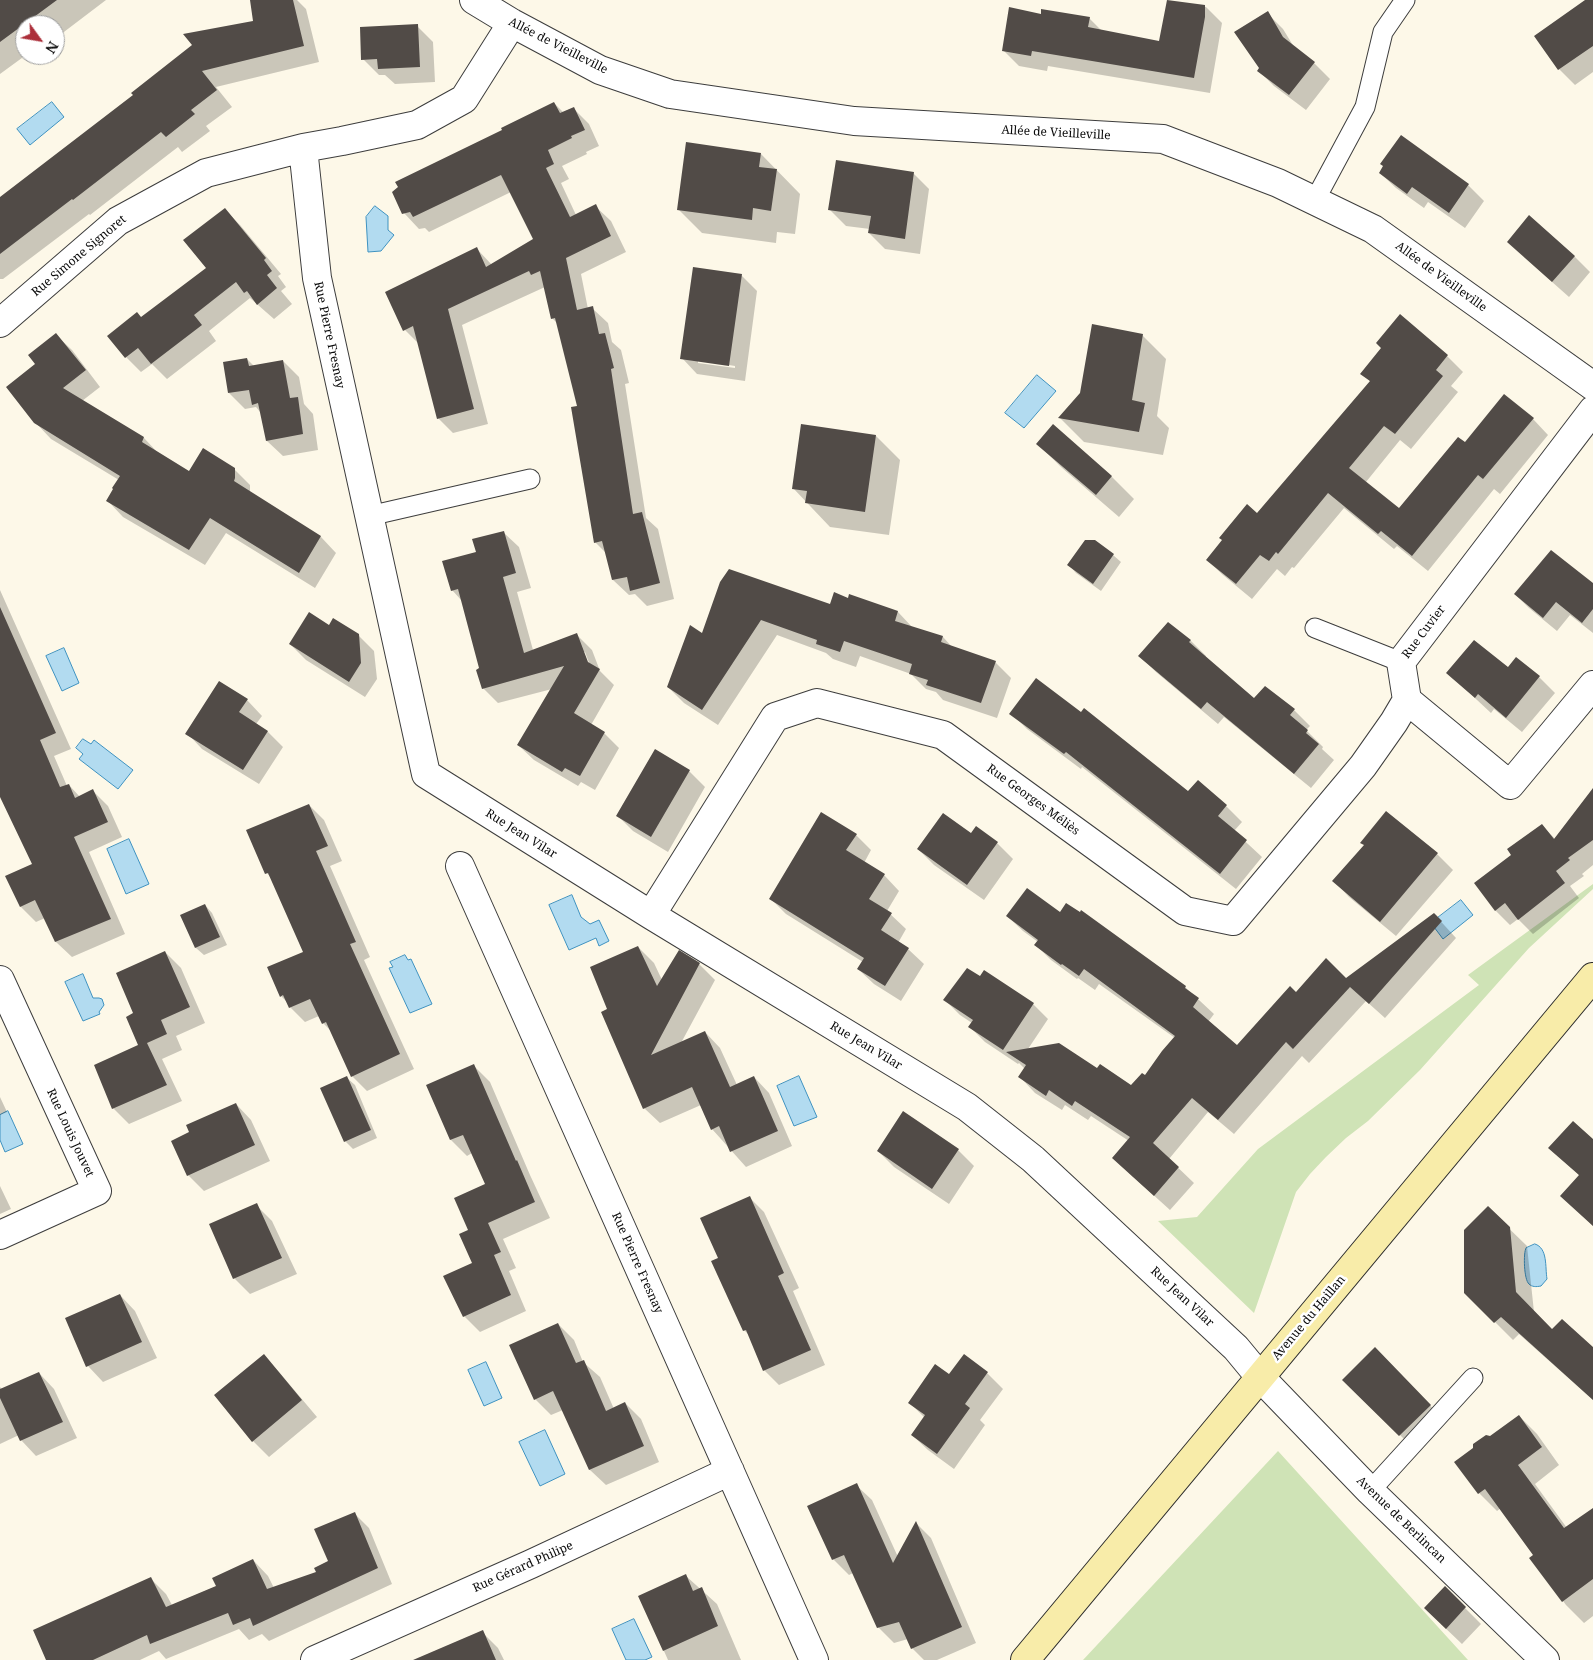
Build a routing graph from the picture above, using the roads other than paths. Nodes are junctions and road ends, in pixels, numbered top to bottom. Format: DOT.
graph roads {
  1 [pos="474,0"];
  2 [pos="1405,0"];
  3 [pos="512,23"];
  4 [pos="303,148"];
  5 [pos="1315,200"];
  6 [pos="0,323"];
  7 [pos="1593,386"];
  8 [pos="1593,410"];
  9 [pos="530,479"];
  10 [pos="369,516"];
  11 [pos="1315,628"];
  12 [pos="1401,662"];
  13 [pos="1593,685"];
  14 [pos="1407,700"];
  15 [pos="426,774"];
  16 [pos="460,866"];
  17 [pos="651,915"];
  18 [pos="1593,977"];
  19 [pos="0,980"];
  20 [pos="0,1235"];
  21 [pos="1260,1377"];
  22 [pos="1473,1378"];
  23 [pos="730,1471"];
  24 [pos="1370,1491"];
  25 [pos="353,1652"];
  26 [pos="314,1660"];
  27 [pos="814,1660"];
  28 [pos="1025,1660"];
  29 [pos="1545,1660"];
  1 -- 3 [label="street, Allée de Vieilleville"];
  2 -- 5 [label="lane"];
  3 -- 4 [label="street"];
  3 -- 5 [label="street, Allée de Vieilleville"];
  4 -- 6 [label="street, Rue Simone Signoret"];
  4 -- 10 [label="street, Rue Pierre Fresnay"];
  5 -- 7 [label="street, Allée de Vieilleville"];
  8 -- 12 [label="street, Rue Cuvier"];
  9 -- 10 [label="lane"];
  10 -- 15 [label="street, Rue Pierre Fresnay"];
  11 -- 12 [label="lane"];
  12 -- 14 [label="street, Rue Cuvier"];
  13 -- 14 [label="street"];
  14 -- 17 [label="street, Rue Georges Méliès"];
  15 -- 17 [label="street, Rue Jean Vilar"];
  16 -- 23 [label="street, Rue Pierre Fresnay"];
  17 -- 21 [label="street, Rue Jean Vilar"];
  18 -- 21 [label="street, Avenue du Haillan"];
  19 -- 20 [label="street, Rue Louis Jouvet"];
  21 -- 24 [label="street, Avenue de Berlincan"];
  21 -- 28 [label="street, Avenue du Haillan"];
  22 -- 24 [label="lane"];
  23 -- 25 [label="street, Rue Gérard Philipe"];
  23 -- 27 [label="street, Rue Pierre Fresnay"];
  24 -- 29 [label="street, Avenue de Berlincan"];
  25 -- 26 [label="street, Rue Gérard Philipe"];
}
